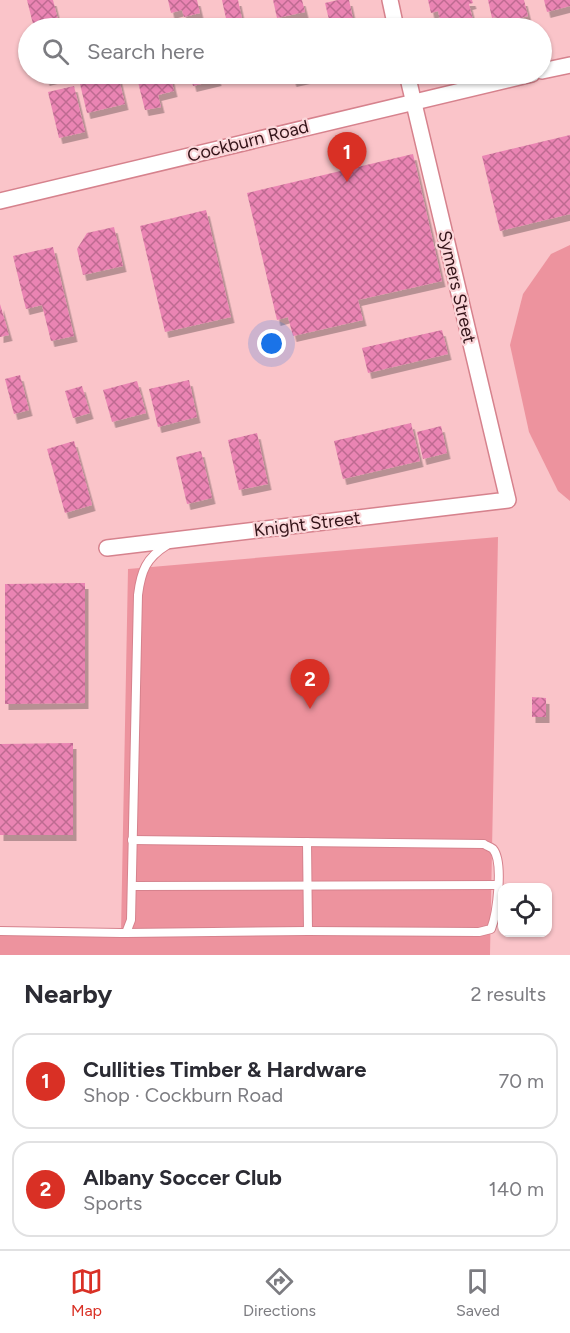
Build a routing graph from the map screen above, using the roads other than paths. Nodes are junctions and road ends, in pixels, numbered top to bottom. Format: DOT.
graph roads {
  1 [pos="390,0"];
  2 [pos="394,18"];
  3 [pos="570,65"];
  4 [pos="552,69"];
  5 [pos="409,84"];
  6 [pos="488,84"];
  7 [pos="413,101"];
  8 [pos="0,201"];
  9 [pos="508,500"];
  10 [pos="177,540"];
  11 [pos="107,548"];
  12 [pos="132,840"];
  13 [pos="307,842"];
  14 [pos="308,885"];
  15 [pos="498,885"];
  16 [pos="132,886"];
  17 [pos="0,931"];
  18 [pos="308,931"];
  19 [pos="126,933"];
  1 -- 2 [label="street"];
  3 -- 4 [label="street"];
  5 -- 7 [label="street, Symers Street"];
  6 -- 7 [label="street, Cockburn Road"];
  7 -- 8 [label="street, Cockburn Road"];
  7 -- 9 [label="street, Symers Street"];
  9 -- 10 [label="street, Knight Street"];
  10 -- 11 [label="street, Knight Street"];
  10 -- 12 [label="lane"];
  12 -- 13 [label="lane"];
  12 -- 16 [label="lane"];
  13 -- 14 [label="lane"];
  13 -- 15 [label="lane"];
  14 -- 15 [label="lane"];
  14 -- 16 [label="lane"];
  14 -- 18 [label="lane"];
  15 -- 18 [label="lane"];
  16 -- 19 [label="lane"];
  17 -- 19 [label="lane"];
  18 -- 19 [label="lane"];
}
